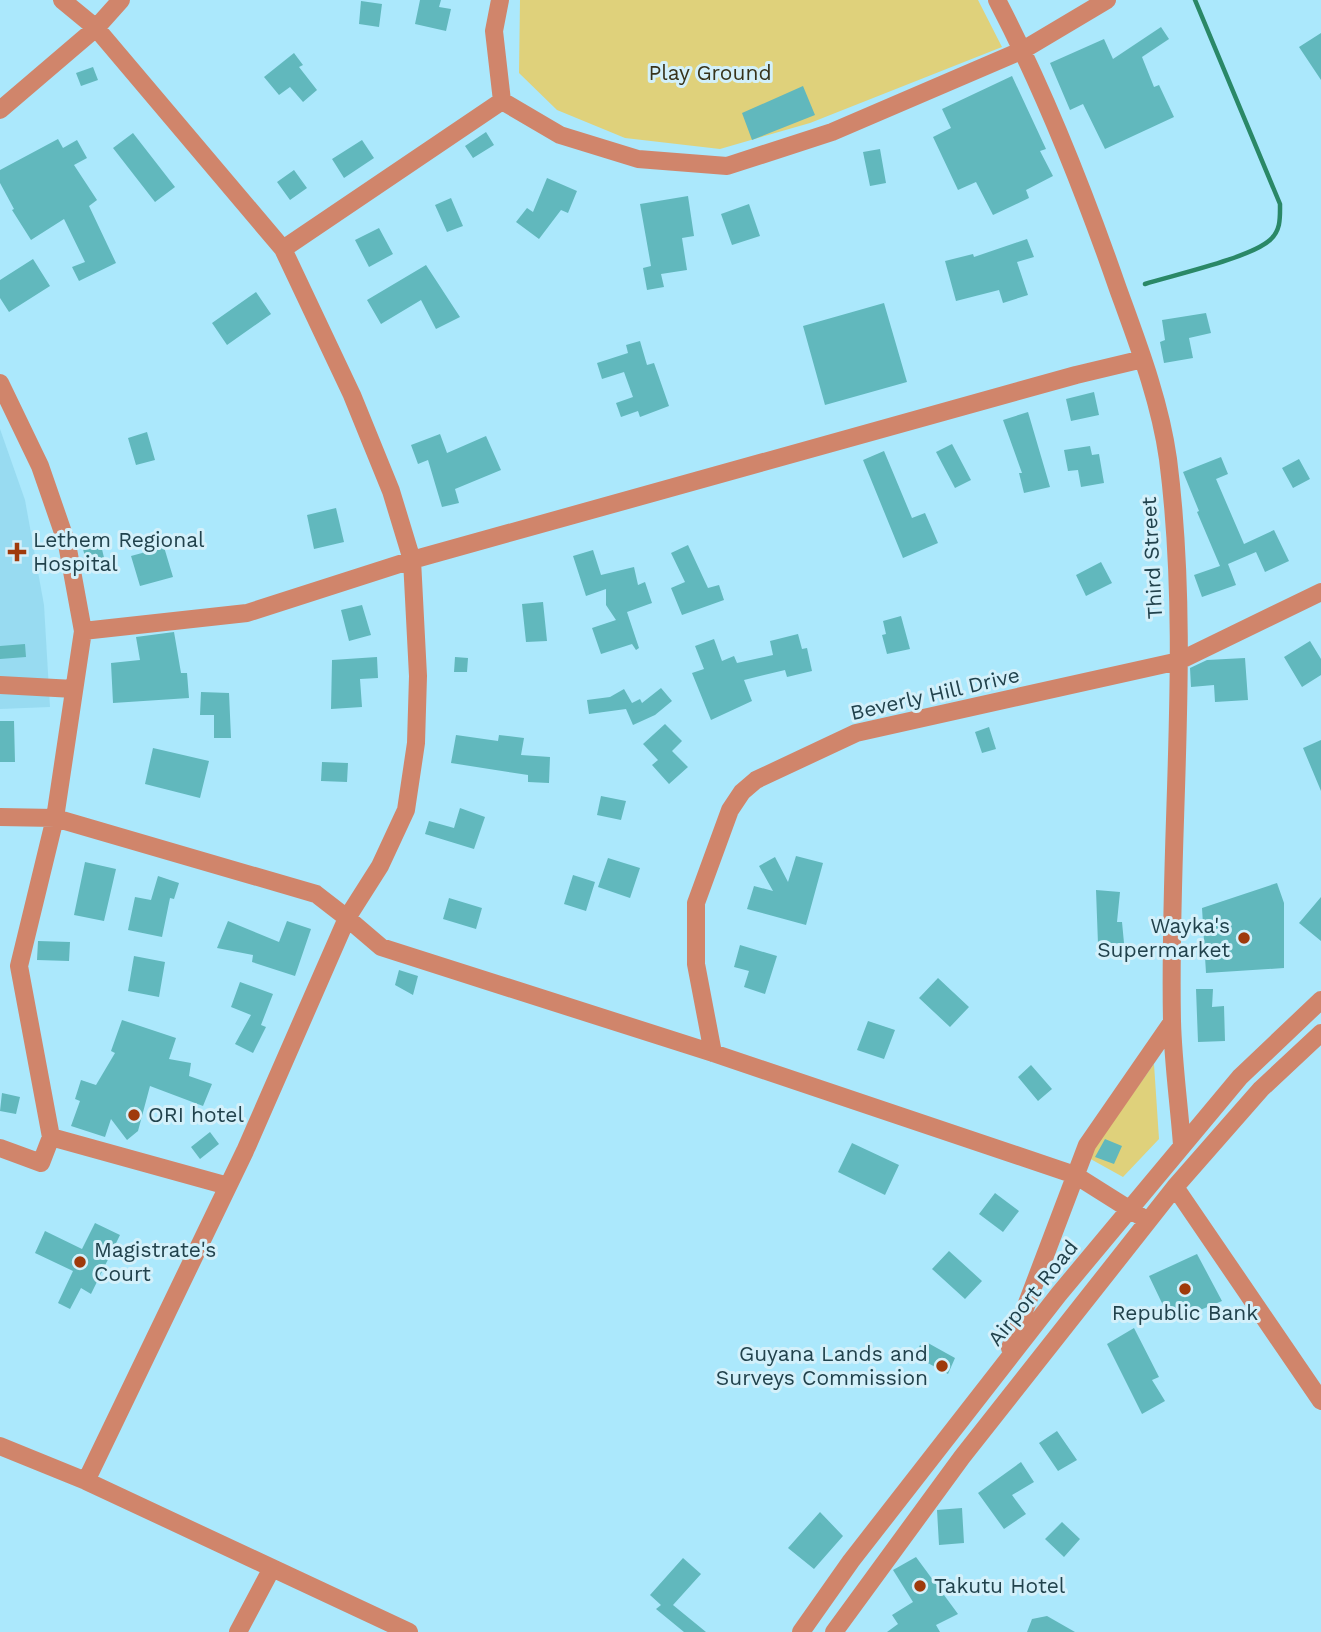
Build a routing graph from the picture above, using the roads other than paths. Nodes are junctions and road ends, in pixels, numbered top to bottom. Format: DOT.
graph roads {
  1 [pos="62,0"];
  2 [pos="121,0"];
  3 [pos="500,0"];
  4 [pos="997,0"];
  5 [pos="1107,0"];
  6 [pos="96,28"];
  7 [pos="1023,50"];
  8 [pos="502,101"];
  9 [pos="0,110"];
  10 [pos="283,249"];
  11 [pos="1143,359"];
  12 [pos="0,383"];
  13 [pos="412,560"];
  14 [pos="1321,592"];
  15 [pos="83,631"];
  16 [pos="1179,660"];
  17 [pos="0,685"];
  18 [pos="74,689"];
  19 [pos="0,817"];
  20 [pos="55,818"];
  21 [pos="347,918"];
  22 [pos="1321,1000"];
  23 [pos="1172,1022"];
  24 [pos="1321,1033"];
  25 [pos="713,1053"];
  26 [pos="1250,1067"];
  27 [pos="1266,1084"];
  28 [pos="51,1137"];
  29 [pos="1182,1145"];
  30 [pos="0,1148"];
  31 [pos="1075,1175"];
  32 [pos="228,1186"];
  33 [pos="1175,1187"];
  34 [pos="1130,1208"];
  35 [pos="1148,1221"];
  36 [pos="1004,1365"];
  37 [pos="1321,1401"];
  38 [pos="943,1442"];
  39 [pos="0,1446"];
  40 [pos="962,1457"];
  41 [pos="86,1481"];
  42 [pos="272,1568"];
  43 [pos="238,1632"];
  44 [pos="409,1632"];
  45 [pos="801,1632"];
  46 [pos="834,1632"];
  1 -- 6 [label="street"];
  2 -- 6 [label="street"];
  3 -- 8 [label="street"];
  4 -- 7 [label="street, Third Street"];
  5 -- 7 [label="street"];
  6 -- 9 [label="street"];
  6 -- 10 [label="street"];
  7 -- 8 [label="street"];
  7 -- 11 [label="street, Third Street"];
  8 -- 10 [label="street"];
  10 -- 13 [label="street"];
  11 -- 13 [label="street"];
  11 -- 16 [label="street, Third Street"];
  12 -- 15 [label="street"];
  13 -- 15 [label="street"];
  13 -- 21 [label="street"];
  14 -- 16 [label="street, Beverly Hill Drive"];
  15 -- 18 [label="street"];
  16 -- 23 [label="street, Third Street"];
  16 -- 25 [label="street, Beverly Hill Drive"];
  17 -- 18 [label="street"];
  18 -- 20 [label="street"];
  19 -- 20 [label="street"];
  20 -- 21 [label="street"];
  20 -- 28 [label="street"];
  21 -- 25 [label="street"];
  21 -- 32 [label="street"];
  22 -- 26 [label="street, Airport Road"];
  23 -- 29 [label="street, Third Street"];
  23 -- 31 [label="street"];
  24 -- 27 [label="street"];
  25 -- 31 [label="street"];
  26 -- 27 [label="street"];
  26 -- 29 [label="street, Airport Road"];
  27 -- 33 [label="street"];
  28 -- 30 [label="street"];
  28 -- 32 [label="street"];
  29 -- 34 [label="street, Airport Road"];
  31 -- 34 [label="street"];
  31 -- 36 [label="street"];
  32 -- 41 [label="street"];
  33 -- 35 [label="street"];
  33 -- 37 [label="street"];
  34 -- 35 [label="street"];
  34 -- 36 [label="street, Airport Road"];
  35 -- 40 [label="street"];
  36 -- 38 [label="street, Airport Road"];
  38 -- 40 [label="street"];
  38 -- 45 [label="street, Airport Road"];
  39 -- 41 [label="street"];
  40 -- 46 [label="street"];
  41 -- 42 [label="street"];
  42 -- 43 [label="street"];
  42 -- 44 [label="street"];
}
